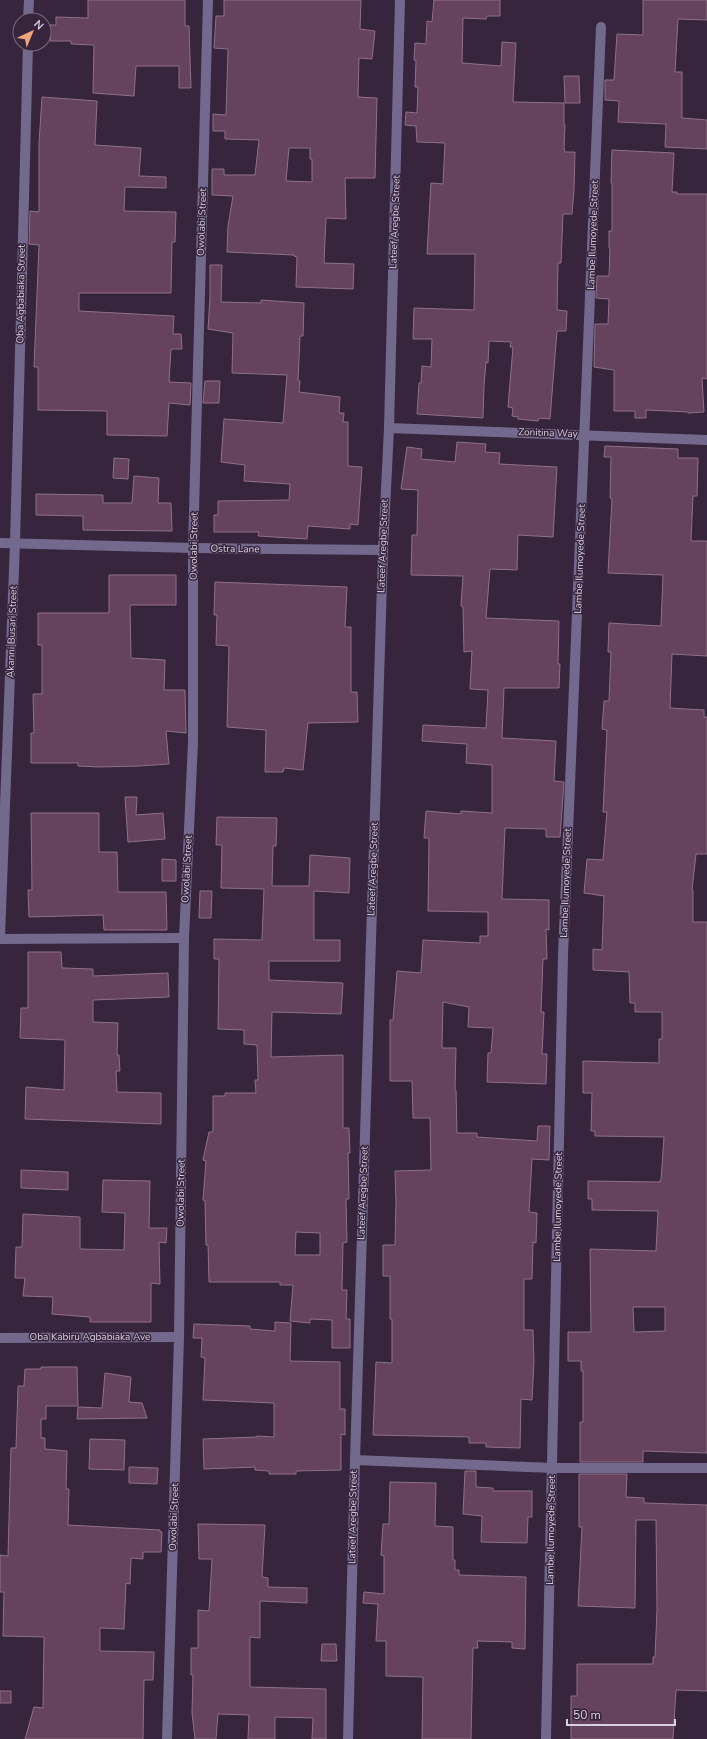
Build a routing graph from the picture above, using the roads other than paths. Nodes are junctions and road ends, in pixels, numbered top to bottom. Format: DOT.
graph roads {
  1 [pos="29,0"];
  2 [pos="208,0"];
  3 [pos="400,0"];
  4 [pos="28,12"];
  5 [pos="601,27"];
  6 [pos="28,52"];
  7 [pos="389,428"];
  8 [pos="585,434"];
  9 [pos="707,440"];
  10 [pos="0,543"];
  11 [pos="15,543"];
  12 [pos="193,548"];
  13 [pos="383,550"];
  14 [pos="0,938"];
  15 [pos="184,938"];
  16 [pos="179,1337"];
  17 [pos="0,1338"];
  18 [pos="355,1460"];
  19 [pos="553,1468"];
  20 [pos="707,1468"];
  21 [pos="167,1739"];
  22 [pos="348,1739"];
  23 [pos="546,1739"];
  1 -- 4 [label="street"];
  2 -- 12 [label="street, Owolabi Street"];
  3 -- 7 [label="street, Lateef Aregbe Street"];
  5 -- 8 [label="street, Lambe Ilumoyede Street"];
  6 -- 11 [label="street, Oba Agbabiaka Street"];
  7 -- 8 [label="street, Zonitina Way"];
  7 -- 13 [label="street, Lateef Aregbe Street"];
  8 -- 9 [label="street, Zonitina Way"];
  8 -- 19 [label="street, Lambe Ilumoyede Street"];
  10 -- 11 [label="street, Ostra Lane"];
  11 -- 12 [label="street, Ostra Lane"];
  11 -- 14 [label="street, Akanni Busari Street"];
  12 -- 13 [label="street, Ostra Lane"];
  12 -- 15 [label="street, Owolabi Street"];
  13 -- 18 [label="street, Lateef Aregbe Street"];
  14 -- 15 [label="street"];
  15 -- 16 [label="street, Owolabi Street"];
  16 -- 17 [label="street, Oba Kabiru Agbabiaka Ave"];
  16 -- 21 [label="street, Owolabi Street"];
  18 -- 19 [label="street"];
  18 -- 22 [label="street, Lateef Aregbe Street"];
  19 -- 20 [label="street"];
  19 -- 23 [label="street, Lambe Ilumoyede Street"];
}
